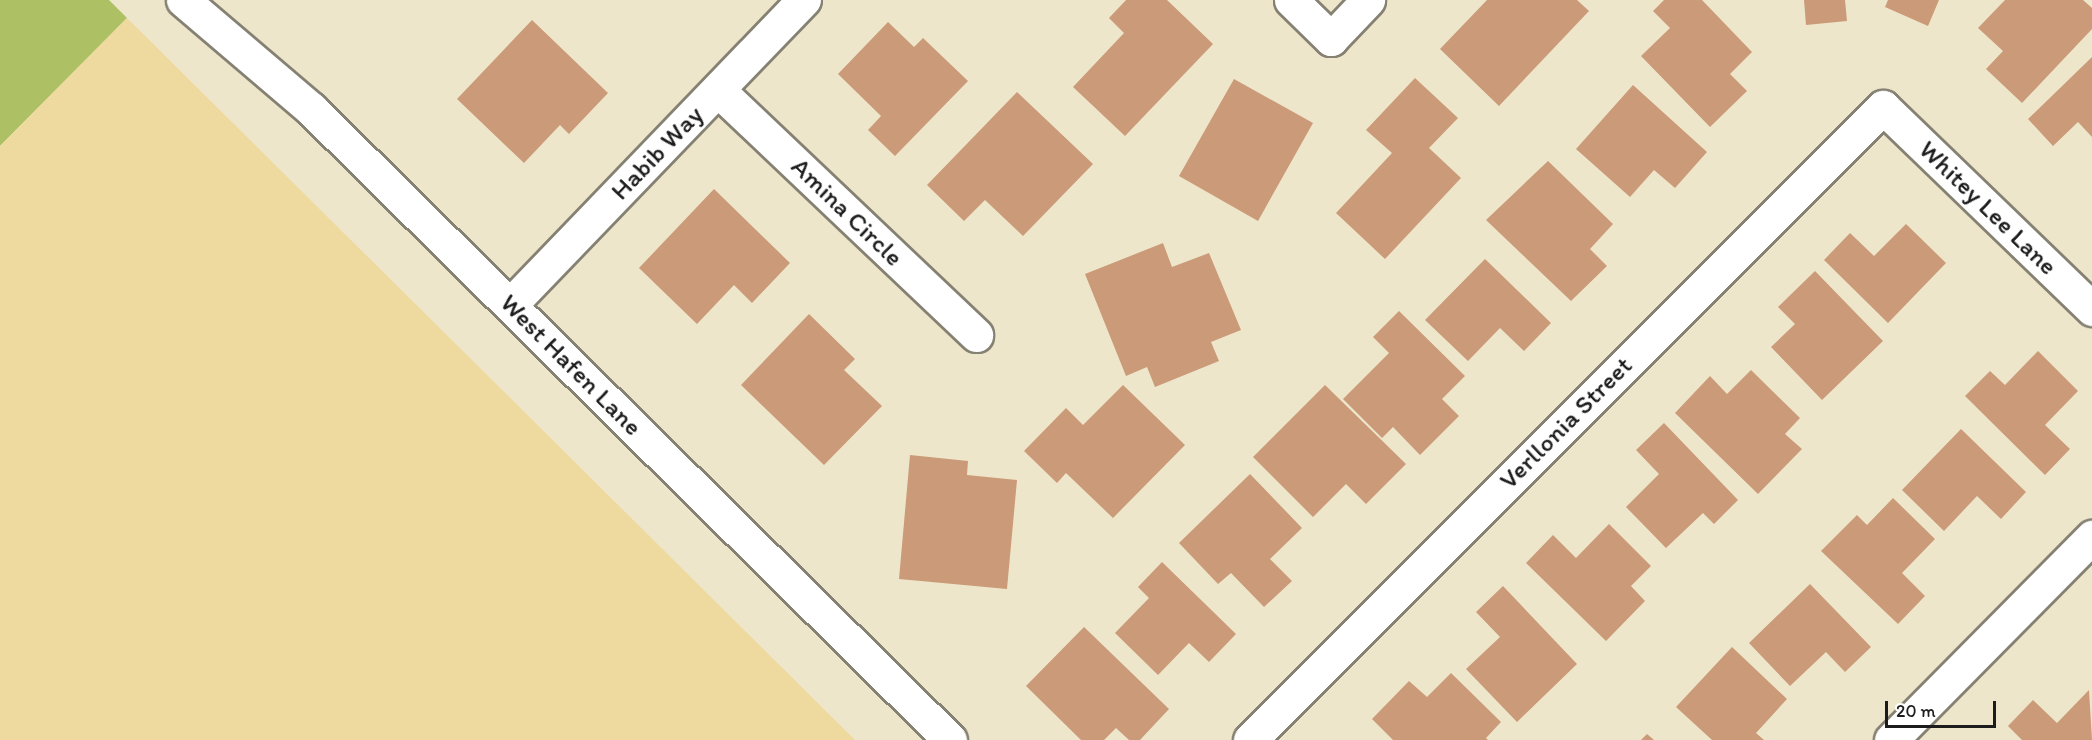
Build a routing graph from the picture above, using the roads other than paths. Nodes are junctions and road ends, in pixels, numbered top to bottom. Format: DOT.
graph roads {
  1 [pos="183,0"];
  2 [pos="804,0"];
  3 [pos="1291,0"];
  4 [pos="1368,0"];
  5 [pos="718,90"];
  6 [pos="1883,107"];
  7 [pos="510,305"];
  8 [pos="2092,309"];
  9 [pos="976,335"];
  10 [pos="2092,537"];
  11 [pos="950,740"];
  12 [pos="1250,740"];
  13 [pos="1891,740"];
  1 -- 7 [label="street, West Hafen Lane"];
  2 -- 5 [label="street, Habib Way"];
  3 -- 4 [label="street"];
  5 -- 7 [label="street, Habib Way"];
  5 -- 9 [label="street, Amina Circle"];
  6 -- 8 [label="street, Whitey Lee Lane"];
  6 -- 12 [label="street, Verllonia Street"];
  7 -- 11 [label="street, West Hafen Lane"];
  10 -- 13 [label="street"];
}
